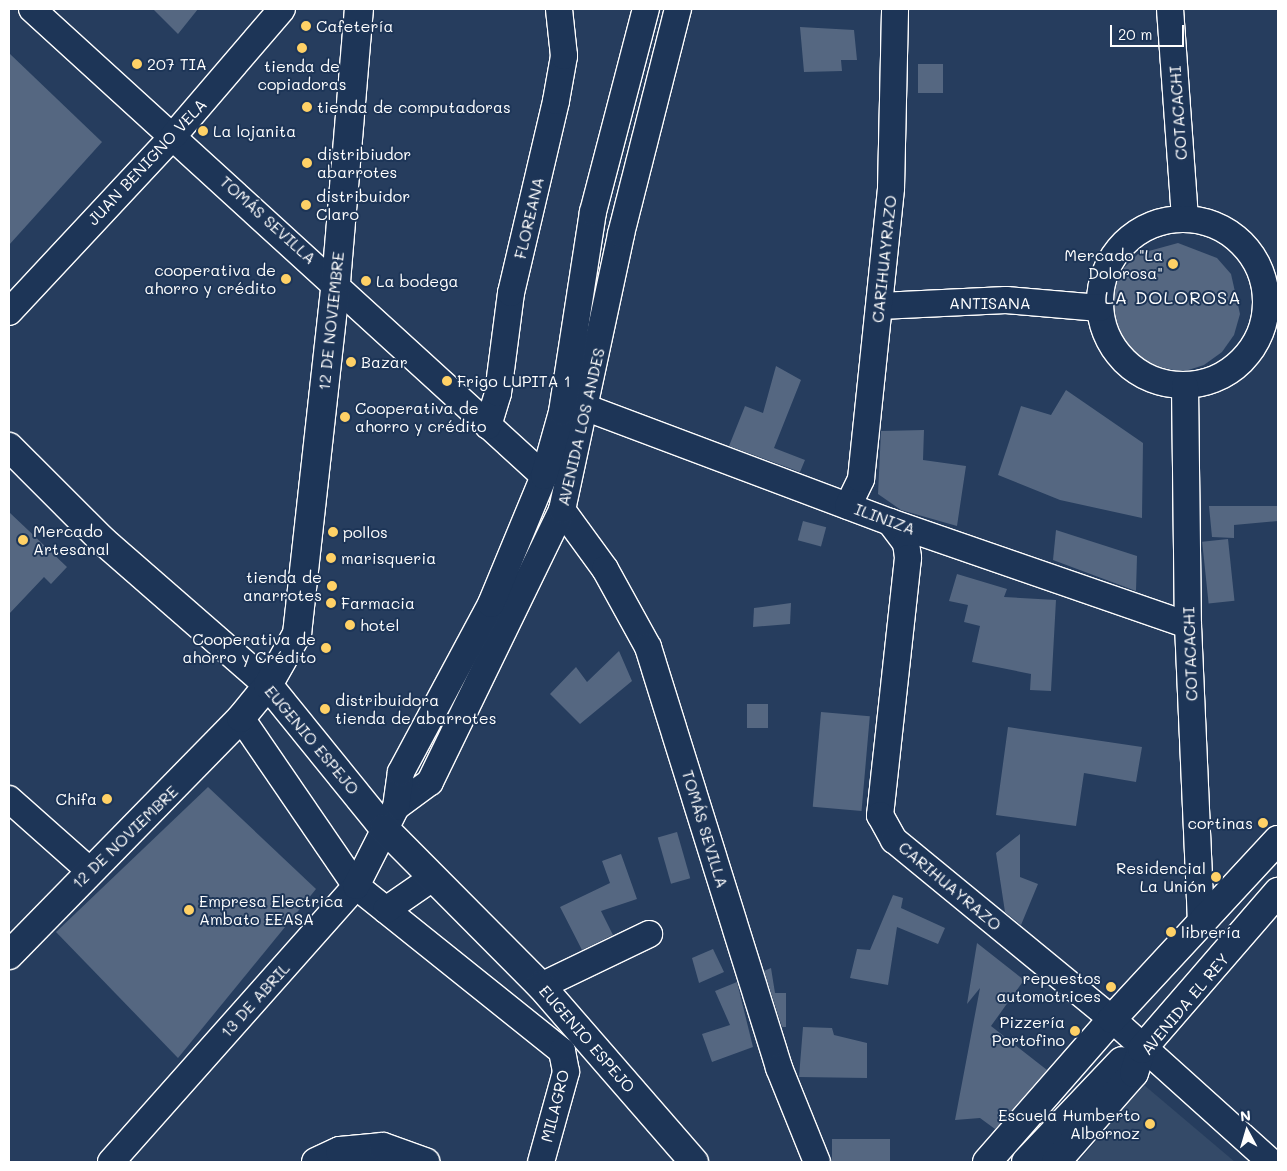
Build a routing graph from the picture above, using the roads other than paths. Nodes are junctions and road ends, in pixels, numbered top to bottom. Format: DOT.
graph roads {
  1 [pos="32,9"];
  2 [pos="282,9"];
  3 [pos="359,9"];
  4 [pos="559,9"];
  5 [pos="646,9"];
  6 [pos="678,9"];
  7 [pos="895,9"];
  8 [pos="1170,9"];
  9 [pos="174,135"];
  10 [pos="1185,217"];
  11 [pos="336,282"];
  12 [pos="1273,295"];
  13 [pos="880,306"];
  14 [pos="1100,308"];
  15 [pos="9,312"];
  16 [pos="1185,386"];
  17 [pos="584,407"];
  18 [pos="488,426"];
  19 [pos="9,447"];
  20 [pos="544,476"];
  21 [pos="848,506"];
  22 [pos="562,510"];
  23 [pos="890,522"];
  24 [pos="1188,625"];
  25 [pos="268,685"];
  26 [pos="241,718"];
  27 [pos="9,799"];
  28 [pos="390,817"];
  29 [pos="1278,840"];
  30 [pos="89,870"];
  31 [pos="431,878"];
  32 [pos="356,886"];
  33 [pos="1278,892"];
  34 [pos="386,910"];
  35 [pos="1201,923"];
  36 [pos="649,934"];
  37 [pos="9,954"];
  38 [pos="541,986"];
  39 [pos="1112,1019"];
  40 [pos="1142,1049"];
  41 [pos="392,1156"];
  42 [pos="111,1162"];
  43 [pos="316,1162"];
  44 [pos="426,1162"];
  45 [pos="541,1162"];
  46 [pos="694,1162"];
  47 [pos="817,1162"];
  48 [pos="987,1162"];
  49 [pos="1026,1162"];
  50 [pos="1056,1162"];
  51 [pos="1271,1162"];
  1 -- 9 [label="street, TOMÁS SEVILLA"];
  2 -- 9 [label="street, JUAN BENIGNO VELA"];
  3 -- 11 [label="street, 12 DE NOVIEMBRE"];
  4 -- 18 [label="street, FLOREANA"];
  5 -- 20 [label="street, AVENIDA LOS ANDES"];
  6 -- 17 [label="street, AVENIDA LOS ANDES"];
  7 -- 13 [label="street, CARIHUAYRAZO"];
  8 -- 10 [label="street, COTACACHI"];
  9 -- 11 [label="street, TOMÁS SEVILLA"];
  9 -- 15 [label="street, JUAN BENIGNO VELA"];
  10 -- 12 [label="street"];
  10 -- 14 [label="street"];
  11 -- 18 [label="street, TOMÁS SEVILLA"];
  11 -- 25 [label="street, 12 DE NOVIEMBRE"];
  12 -- 16 [label="street"];
  13 -- 14 [label="street, ANTISANA"];
  13 -- 21 [label="street, CARIHUAYRAZO"];
  14 -- 16 [label="street"];
  16 -- 24 [label="street, COTACACHI"];
  17 -- 21 [label="street, ILINIZA"];
  17 -- 22 [label="street, AVENIDA LOS ANDES"];
  18 -- 20 [label="street, TOMÁS SEVILLA"];
  19 -- 25 [label="street, EUGENIO ESPEJO"];
  20 -- 28 [label="street, AVENIDA LOS ANDES"];
  21 -- 23 [label="street, ILINIZA"];
  22 -- 28 [label="street, AVENIDA LOS ANDES"];
  22 -- 47 [label="street, TOMÁS SEVILLA"];
  23 -- 24 [label="street, ILINIZA"];
  23 -- 39 [label="street, CARIHUAYRAZO"];
  24 -- 35 [label="street, COTACACHI"];
  25 -- 26 [label="street, 12 DE NOVIEMBRE"];
  25 -- 28 [label="street, EUGENIO ESPEJO"];
  26 -- 30 [label="street, 12 DE NOVIEMBRE"];
  26 -- 32 [label="street"];
  27 -- 30 [label="street"];
  28 -- 31 [label="street, EUGENIO ESPEJO"];
  28 -- 32 [label="street, 13 DE ABRIL"];
  29 -- 35 [label="street"];
  30 -- 37 [label="street, 12 DE NOVIEMBRE"];
  31 -- 34 [label="street"];
  31 -- 38 [label="street, EUGENIO ESPEJO"];
  32 -- 34 [label="street"];
  32 -- 42 [label="street, 13 DE ABRIL"];
  33 -- 40 [label="street, AVENIDA EL REY"];
  34 -- 45 [label="street, MILAGRO"];
  35 -- 39 [label="street"];
  36 -- 38 [label="street"];
  38 -- 46 [label="street, EUGENIO ESPEJO"];
  39 -- 40 [label="street, CARIHUAYRAZO"];
  39 -- 48 [label="street"];
  40 -- 49 [label="street"];
  40 -- 50 [label="street, AVENIDA EL REY"];
  40 -- 51 [label="street, CARIHUAYRAZO"];
  41 -- 43 [label="street"];
  41 -- 44 [label="street"];
}
